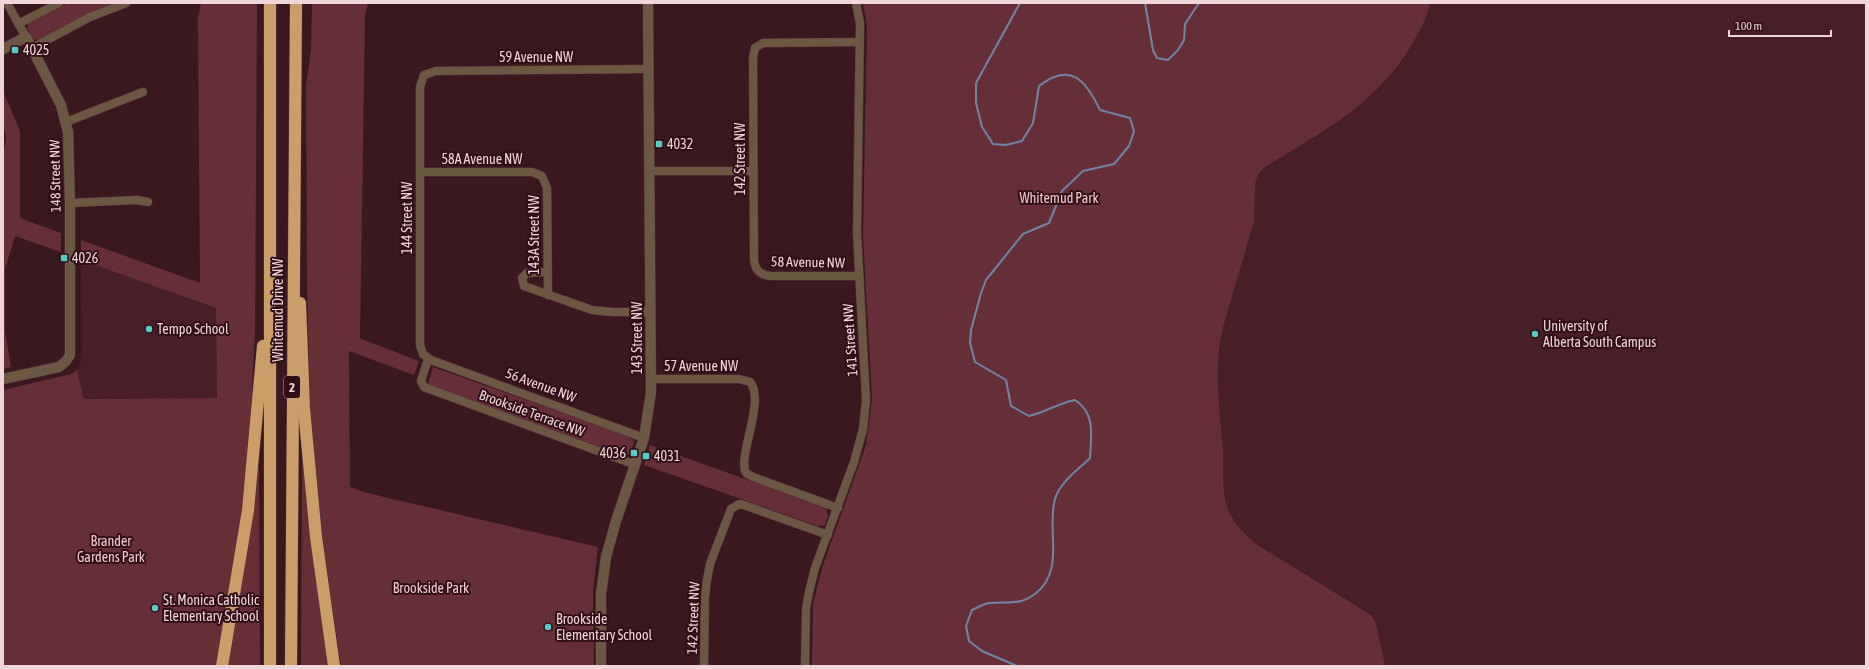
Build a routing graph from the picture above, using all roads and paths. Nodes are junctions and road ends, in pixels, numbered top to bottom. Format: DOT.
graph roads {
  1 [pos="7,3"];
  2 [pos="59,3"];
  3 [pos="126,3"];
  4 [pos="270,3"];
  5 [pos="296,3"];
  6 [pos="648,3"];
  7 [pos="856,3"];
  8 [pos="18,24"];
  9 [pos="26,37"];
  10 [pos="860,42"];
  11 [pos="32,48"];
  12 [pos="3,49"];
  13 [pos="649,70"];
  14 [pos="424,75"];
  15 [pos="143,92"];
  16 [pos="66,122"];
  17 [pos="294,158"];
  18 [pos="650,171"];
  19 [pos="754,171"];
  20 [pos="420,172"];
  21 [pos="542,176"];
  22 [pos="148,202"];
  23 [pos="70,203"];
  24 [pos="547,272"];
  25 [pos="758,272"];
  26 [pos="269,276"];
  27 [pos="859,276"];
  28 [pos="548,295"];
  29 [pos="650,312"];
  30 [pos="428,359"];
  31 [pos="3,379"];
  32 [pos="651,379"];
  33 [pos="644,438"];
  34 [pos="636,465"];
  35 [pos="838,508"];
  36 [pos="828,535"];
  37 [pos="222,666"];
  38 [pos="270,666"];
  39 [pos="291,666"];
  40 [pos="334,666"];
  41 [pos="601,666"];
  42 [pos="704,666"];
  43 [pos="806,666"];
  1 -- 8 [label="street, 148 Street NW"];
  2 -- 8 [label="street"];
  3 -- 11 [label="street"];
  4 -- 26 [label="highway, Whitemud Drive NW / 2"];
  5 -- 17 [label="highway, Whitemud Drive NW / 2"];
  6 -- 13 [label="street, 143 Street NW"];
  7 -- 10 [label="street, 141 Street NW"];
  8 -- 9 [label="street, 148 Street NW"];
  9 -- 11 [label="street, 148 Street NW"];
  9 -- 12 [label="street"];
  10 -- 19 [label="street, 142 Street NW"];
  10 -- 27 [label="street, 141 Street NW"];
  11 -- 16 [label="street, 148 Street NW"];
  13 -- 14 [label="street, 59 Avenue NW"];
  13 -- 18 [label="street, 143 Street NW"];
  14 -- 20 [label="street, 144 Street NW"];
  15 -- 16 [label="street"];
  16 -- 23 [label="street, 148 Street NW"];
  17 -- 39 [label="highway, Whitemud Drive NW / 2"];
  17 -- 40 [label="highway"];
  18 -- 19 [label="street"];
  18 -- 29 [label="street, 143 Street NW"];
  19 -- 25 [label="street, 142 Street NW"];
  20 -- 21 [label="street, 58A Avenue NW"];
  20 -- 30 [label="street, 144 Street NW"];
  21 -- 24 [label="street, 143A Street NW"];
  22 -- 23 [label="street"];
  23 -- 31 [label="street, 148 Street NW"];
  24 -- 28 [label="street, 143A Street NW"];
  24 -- 28 [label="street"];
  25 -- 27 [label="street, 58 Avenue NW"];
  26 -- 37 [label="highway"];
  26 -- 38 [label="highway, Whitemud Drive NW / 2"];
  27 -- 35 [label="street, 141 Street NW"];
  28 -- 29 [label="street"];
  29 -- 32 [label="street, 143 Street NW"];
  30 -- 33 [label="street, 56 Avenue NW"];
  30 -- 34 [label="street, Brookside Terrace NW"];
  32 -- 33 [label="street, 143 Street NW"];
  32 -- 35 [label="street, 57 Avenue NW"];
  33 -- 34 [label="street, 143 Street NW"];
  34 -- 41 [label="street, 143 Street NW"];
  35 -- 36 [label="street, 141 Street NW"];
  36 -- 42 [label="street, 142 Street NW"];
  36 -- 43 [label="street, 141 Street NW"];
}
